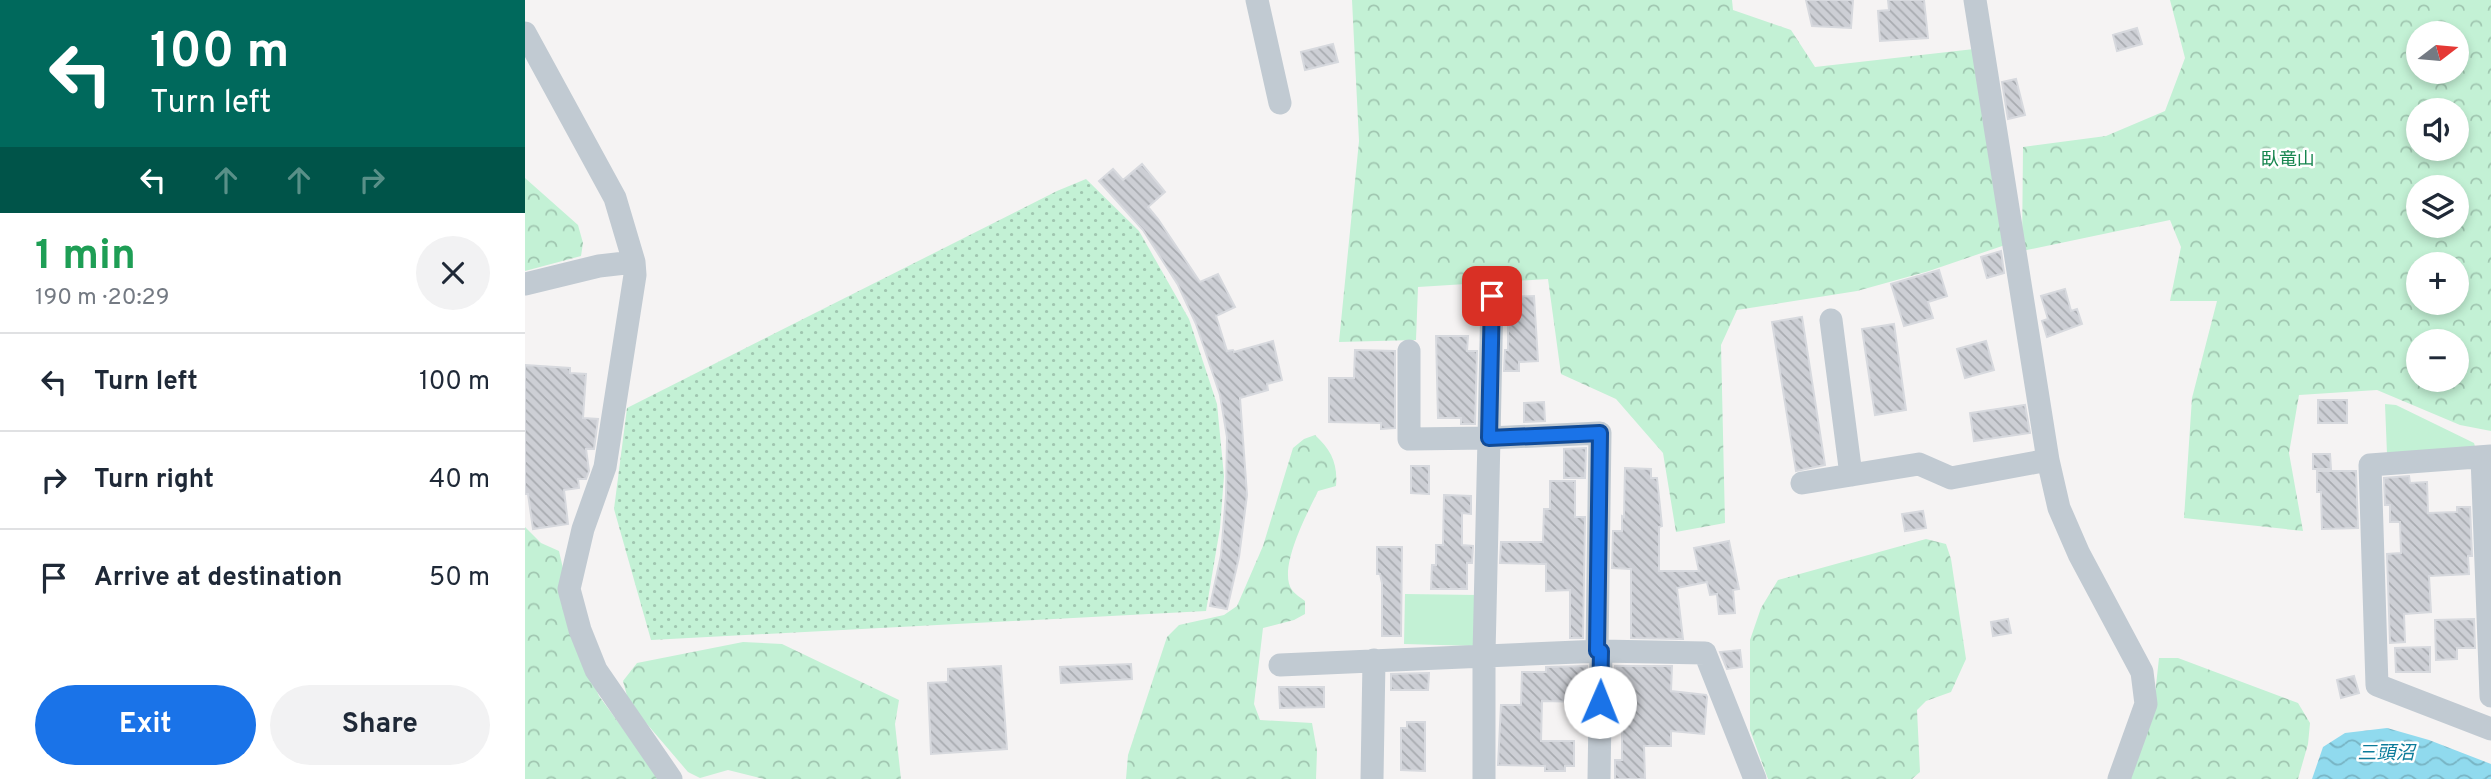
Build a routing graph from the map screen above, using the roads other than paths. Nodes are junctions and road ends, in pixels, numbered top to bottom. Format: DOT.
graph roads {
  1 [pos="1257,0"];
  2 [pos="1975,0"];
  3 [pos="525,33"];
  4 [pos="1280,103"];
  5 [pos="634,262"];
  6 [pos="525,284"];
  7 [pos="1492,296"];
  8 [pos="1831,320"];
  9 [pos="1409,351"];
  10 [pos="1489,438"];
  11 [pos="2487,457"];
  12 [pos="2048,460"];
  13 [pos="1851,475"];
  14 [pos="1802,483"];
  15 [pos="1599,651"];
  16 [pos="1484,654"];
  17 [pos="1374,660"];
  18 [pos="1280,665"];
  19 [pos="2491,696"];
  20 [pos="2491,729"];
  21 [pos="671,779"];
  22 [pos="1372,779"];
  23 [pos="1484,779"];
  24 [pos="1599,779"];
  25 [pos="1755,779"];
  26 [pos="2119,779"];
  1 -- 4 [label="street"];
  2 -- 12 [label="street"];
  3 -- 5 [label="street"];
  5 -- 6 [label="street"];
  5 -- 21 [label="street"];
  7 -- 10 [label="street"];
  8 -- 13 [label="street"];
  9 -- 10 [label="street"];
  10 -- 15 [label="street"];
  10 -- 16 [label="street"];
  11 -- 19 [label="street"];
  11 -- 20 [label="street"];
  12 -- 13 [label="street"];
  12 -- 26 [label="street"];
  13 -- 14 [label="street"];
  15 -- 16 [label="street"];
  15 -- 24 [label="street"];
  15 -- 25 [label="street"];
  16 -- 17 [label="street"];
  16 -- 23 [label="street"];
  17 -- 18 [label="street"];
  17 -- 22 [label="street"];
}
